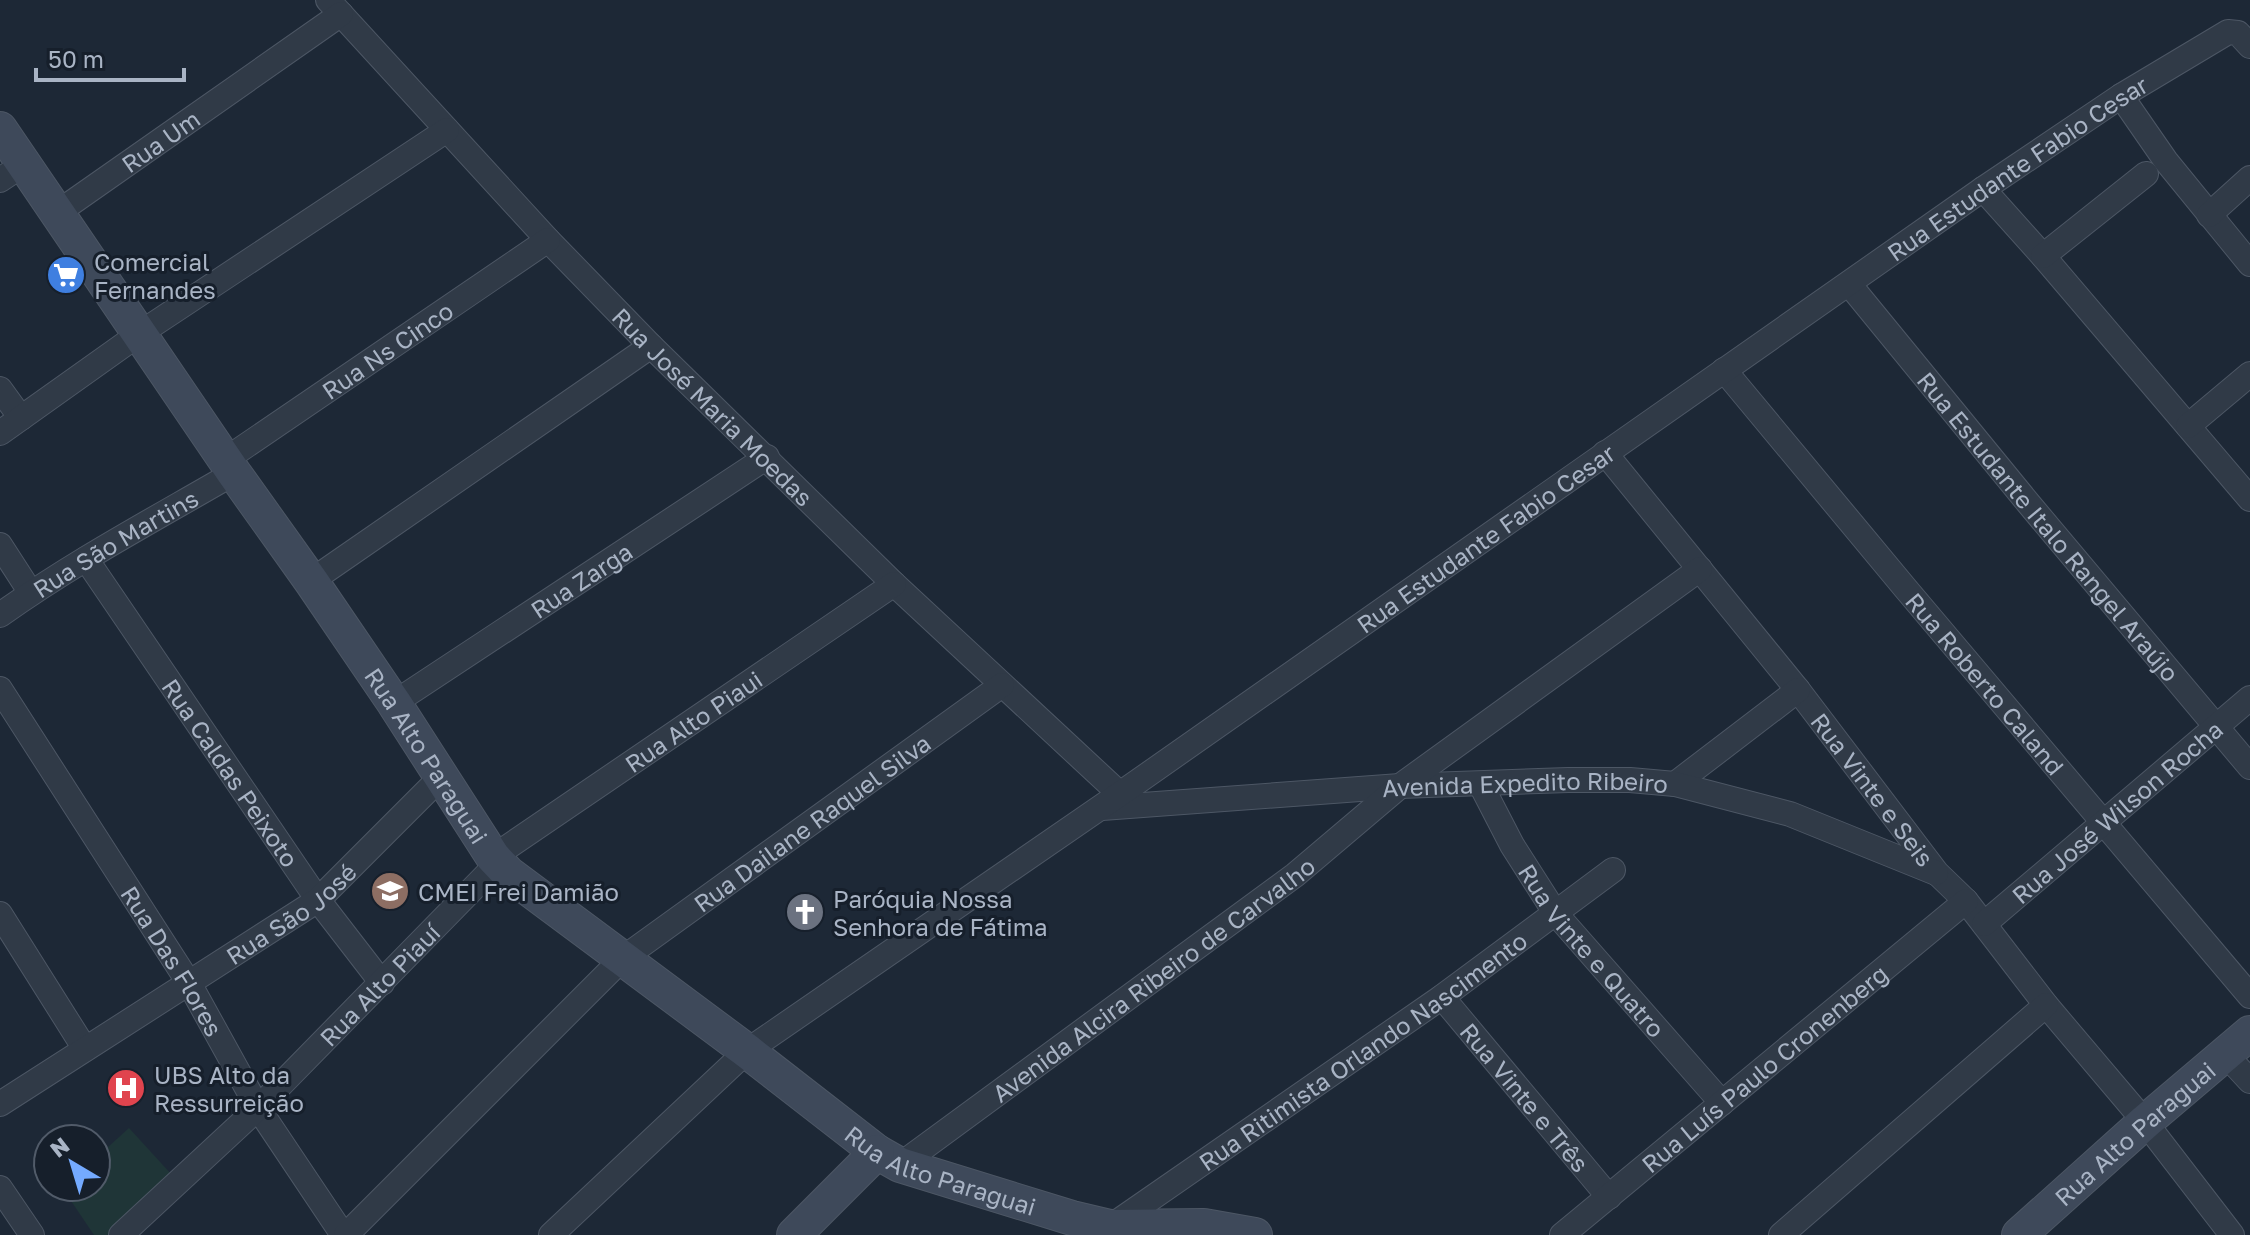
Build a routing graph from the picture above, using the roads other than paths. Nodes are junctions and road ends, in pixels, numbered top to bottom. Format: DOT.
graph roads {
  1 [pos="335,7"];
  2 [pos="2250,46"];
  3 [pos="2121,96"];
  4 [pos="0,129"];
  5 [pos="447,130"];
  6 [pos="12,172"];
  7 [pos="2146,174"];
  8 [pos="2250,178"];
  9 [pos="1983,189"];
  10 [pos="57,213"];
  11 [pos="2209,215"];
  12 [pos="548,240"];
  13 [pos="2043,256"];
  14 [pos="2250,264"];
  15 [pos="1849,284"];
  16 [pos="139,334"];
  17 [pos="651,346"];
  18 [pos="1724,370"];
  19 [pos="2250,374"];
  20 [pos="0,389"];
  21 [pos="21,418"];
  22 [pos="2188,426"];
  23 [pos="0,433"];
  24 [pos="1605,453"];
  25 [pos="767,457"];
  26 [pos="229,467"];
  27 [pos="2250,499"];
  28 [pos="0,545"];
  29 [pos="86,559"];
  30 [pos="1700,569"];
  31 [pos="311,581"];
  32 [pos="894,584"];
  33 [pos="31,593"];
  34 [pos="0,615"];
  35 [pos="1002,685"];
  36 [pos="0,689"];
  37 [pos="1798,690"];
  38 [pos="2250,698"];
  39 [pos="394,703"];
  40 [pos="2215,726"];
  41 [pos="2250,767"];
  42 [pos="441,777"];
  43 [pos="1675,784"];
  44 [pos="1481,785"];
  45 [pos="1400,786"];
  46 [pos="1120,794"];
  47 [pos="1099,808"];
  48 [pos="2104,823"];
  49 [pos="495,860"];
  50 [pos="1613,870"];
  51 [pos="1937,873"];
  52 [pos="318,900"];
  53 [pos="1966,901"];
  54 [pos="0,914"];
  55 [pos="1556,914"];
  56 [pos="1984,924"];
  57 [pos="622,959"];
  58 [pos="189,983"];
  59 [pos="382,983"];
  60 [pos="2250,996"];
  61 [pos="1442,997"];
  62 [pos="2046,1005"];
  63 [pos="2238,1044"];
  64 [pos="85,1049"];
  65 [pos="747,1051"];
  66 [pos="2250,1081"];
  67 [pos="1722,1103"];
  68 [pos="0,1104"];
  69 [pos="258,1108"];
  70 [pos="2145,1122"];
  71 [pos="889,1158"];
  72 [pos="0,1188"];
  73 [pos="1609,1197"];
  74 [pos="1064,1226"];
  75 [pos="1110,1227"];
  76 [pos="32,1235"];
  77 [pos="121,1235"];
  78 [pos="345,1235"];
  79 [pos="551,1235"];
  80 [pos="794,1235"];
  81 [pos="1255,1235"];
  82 [pos="1562,1235"];
  83 [pos="1781,1235"];
  84 [pos="2019,1235"];
  85 [pos="2232,1235"];
  1 -- 5 [label="street, Rua José Maria Moedas"];
  1 -- 10 [label="street, Rua Um"];
  2 -- 3 [label="street, Rua Estudante Fabio Cesar"];
  3 -- 9 [label="street, Rua Estudante Fabio Cesar"];
  3 -- 11 [label="street"];
  4 -- 6 [label="street, Rua Alto Paraguai"];
  5 -- 12 [label="street, Rua José Maria Moedas"];
  5 -- 16 [label="street"];
  6 -- 10 [label="street, Rua Alto Paraguai"];
  7 -- 13 [label="street"];
  8 -- 11 [label="street"];
  9 -- 13 [label="street"];
  9 -- 15 [label="street, Rua Estudante Fabio Cesar"];
  10 -- 16 [label="street, Rua Alto Paraguai"];
  11 -- 14 [label="street"];
  12 -- 17 [label="street, Rua José Maria Moedas"];
  12 -- 26 [label="street, Rua Ns Cinco"];
  13 -- 22 [label="street"];
  15 -- 18 [label="street, Rua Estudante Fabio Cesar"];
  15 -- 40 [label="street, Rua Estudante Italo Rangel Araújo"];
  16 -- 21 [label="street"];
  16 -- 26 [label="street, Rua Alto Paraguai"];
  17 -- 25 [label="street, Rua José Maria Moedas"];
  17 -- 31 [label="street"];
  18 -- 24 [label="street, Rua Estudante Fabio Cesar"];
  18 -- 48 [label="street, Rua Roberto Caland"];
  19 -- 22 [label="street"];
  20 -- 21 [label="street"];
  21 -- 23 [label="street"];
  22 -- 27 [label="street"];
  24 -- 30 [label="street, Rua Vinte e Seis"];
  24 -- 46 [label="street, Rua Estudante Fabio Cesar"];
  25 -- 32 [label="street, Rua José Maria Moedas"];
  25 -- 39 [label="street, Rua Zarga"];
  26 -- 29 [label="street, Rua São Martins"];
  26 -- 31 [label="street, Rua Alto Paraguai"];
  28 -- 33 [label="street"];
  29 -- 33 [label="street, Rua São Martins"];
  29 -- 52 [label="street, Rua Caldas Peixoto"];
  30 -- 37 [label="street, Rua Vinte e Seis"];
  30 -- 45 [label="street, Avenida Alcira Ribeiro de Carvalho"];
  31 -- 39 [label="street, Rua Alto Paraguai"];
  32 -- 35 [label="street, Rua José Maria Moedas"];
  32 -- 49 [label="street, Rua Alto Piaui"];
  33 -- 34 [label="street, Rua São Martins"];
  35 -- 46 [label="street, Rua José Maria Moedas"];
  35 -- 57 [label="street, Rua Dailane Raquel Silva"];
  36 -- 58 [label="street, Rua Das Flores"];
  37 -- 43 [label="street"];
  37 -- 51 [label="street, Rua Vinte e Seis"];
  38 -- 40 [label="street, Rua José Wilson Rocha"];
  39 -- 42 [label="street, Rua Alto Paraguai"];
  40 -- 41 [label="street, Rua Estudante Italo Rangel Araújo"];
  40 -- 48 [label="street, Rua José Wilson Rocha"];
  42 -- 49 [label="street, Rua Alto Paraguai"];
  42 -- 52 [label="street, Rua São José"];
  43 -- 44 [label="street, Avenida Expedito Ribeiro"];
  43 -- 51 [label="street, Avenida Expedito Ribeiro"];
  44 -- 45 [label="street, Avenida Expedito Ribeiro"];
  44 -- 55 [label="street, Rua Vinte e Quatro"];
  45 -- 47 [label="street, Avenida Expedito Ribeiro"];
  45 -- 71 [label="street, Avenida Alcira Ribeiro de Carvalho"];
  46 -- 47 [label="street, Rua Estudante Fabio Cesar"];
  47 -- 65 [label="street, Rua Estudante Fabio Cesar"];
  48 -- 56 [label="street, Rua José Wilson Rocha"];
  48 -- 60 [label="street, Rua Roberto Caland"];
  49 -- 57 [label="street, Rua Alto Paraguai"];
  49 -- 59 [label="street, Rua Alto Piauí"];
  50 -- 55 [label="street, Rua Ritimista Orlando Nascimento"];
  51 -- 53 [label="street, Rua Vinte e Seis"];
  52 -- 58 [label="street, Rua São José"];
  52 -- 59 [label="street, Rua Caldas Peixoto"];
  53 -- 56 [label="street, Rua Vinte e Seis"];
  53 -- 67 [label="street, Rua Luís Paulo Cronenberg"];
  54 -- 64 [label="street"];
  55 -- 61 [label="street, Rua Ritimista Orlando Nascimento"];
  55 -- 67 [label="street, Rua Vinte e Quatro"];
  56 -- 62 [label="street, Rua Vinte e Seis"];
  57 -- 65 [label="street, Rua Alto Paraguai"];
  57 -- 78 [label="street, Rua Dailane Raquel Silva"];
  58 -- 64 [label="street, Rua São José"];
  58 -- 69 [label="street, Rua Das Flores"];
  59 -- 69 [label="street, Rua Alto Piauí"];
  61 -- 73 [label="street, Rua Vinte e Três"];
  61 -- 75 [label="street, Rua Ritimista Orlando Nascimento"];
  62 -- 70 [label="street, Rua Vinte e Seis"];
  62 -- 83 [label="street"];
  63 -- 66 [label="street"];
  63 -- 70 [label="street, Rua Alto Paraguai"];
  64 -- 68 [label="street, Rua São José"];
  65 -- 71 [label="street, Rua Alto Paraguai"];
  65 -- 79 [label="street, Rua Estudante Fabio Cesar"];
  67 -- 73 [label="street, Rua Luís Paulo Cronenberg"];
  69 -- 77 [label="street, Rua Alto Piauí"];
  69 -- 78 [label="street, Rua Das Flores"];
  70 -- 84 [label="street, Rua Alto Paraguai"];
  70 -- 85 [label="street, Rua Vinte e Seis"];
  71 -- 74 [label="street, Rua Alto Paraguai"];
  71 -- 80 [label="street, Avenida Alcira Ribeiro de Carvalho"];
  72 -- 76 [label="street"];
  73 -- 82 [label="street, Rua Luís Paulo Cronenberg"];
  74 -- 75 [label="street, Rua Alto Paraguai"];
  75 -- 81 [label="street, Rua Alto Paraguai"];
}
